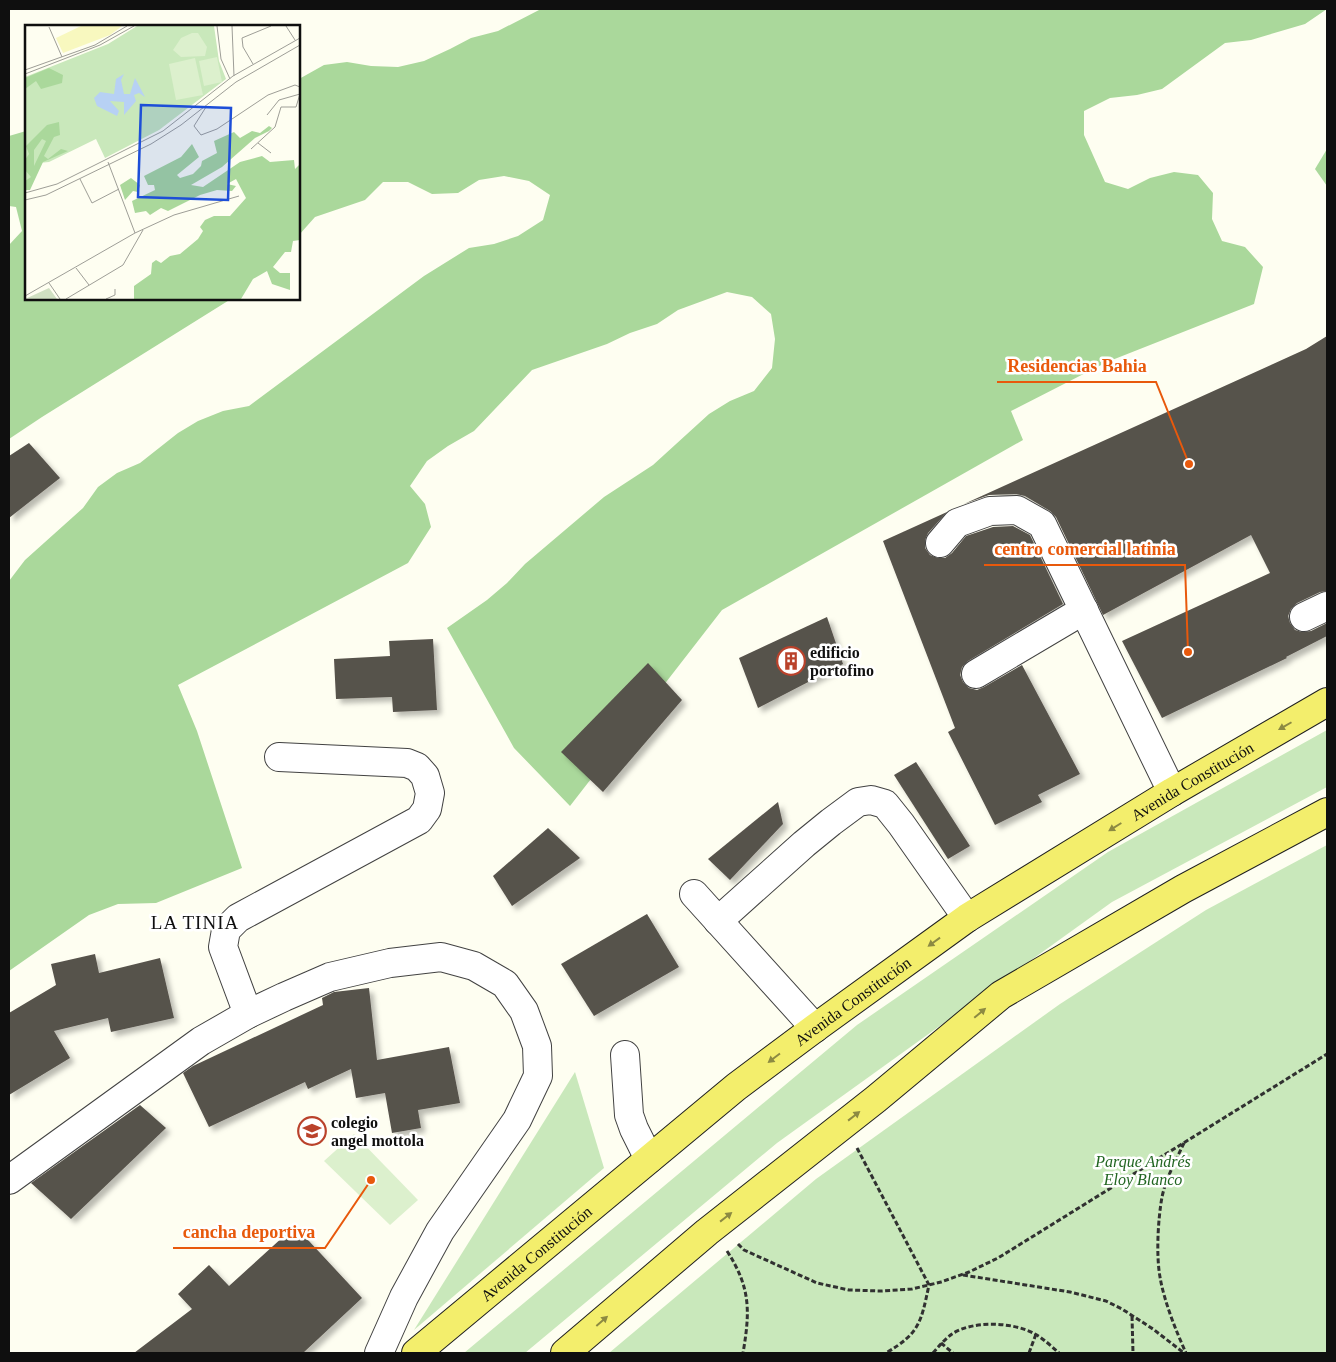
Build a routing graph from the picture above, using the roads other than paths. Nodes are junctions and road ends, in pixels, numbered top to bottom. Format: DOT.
graph roads {
  1 [pos="940,543"];
  2 [pos="1084,610"];
  3 [pos="976,674"];
  4 [pos="1327,702"];
  5 [pos="279,757"];
  6 [pos="1172,792"];
  7 [pos="1327,812"];
  8 [pos="694,894"];
  9 [pos="967,918"];
  10 [pos="718,921"];
  11 [pos="248,1014"];
  12 [pos="815,1028"];
  13 [pos="625,1055"];
  14 [pos="649,1159"];
  15 [pos="9,1180"];
  16 [pos="379,1353"];
  17 [pos="416,1353"];
  18 [pos="565,1353"];
  1 -- 2 [label="street"];
  2 -- 3 [label="street"];
  2 -- 6 [label="street"];
  4 -- 6 [label="main road, Avenida Constitución, one-way"];
  5 -- 11 [label="street"];
  6 -- 9 [label="main road, Avenida Constitución, one-way"];
  18 -- 7 [label="main road, one-way"];
  8 -- 10 [label="street"];
  9 -- 10 [label="street"];
  9 -- 12 [label="main road, Avenida Constitución, one-way"];
  10 -- 12 [label="street"];
  11 -- 15 [label="street"];
  11 -- 16 [label="street"];
  12 -- 14 [label="main road, Avenida Constitución, one-way"];
  13 -- 14 [label="street"];
  14 -- 17 [label="main road, Avenida Constitución"];
}
